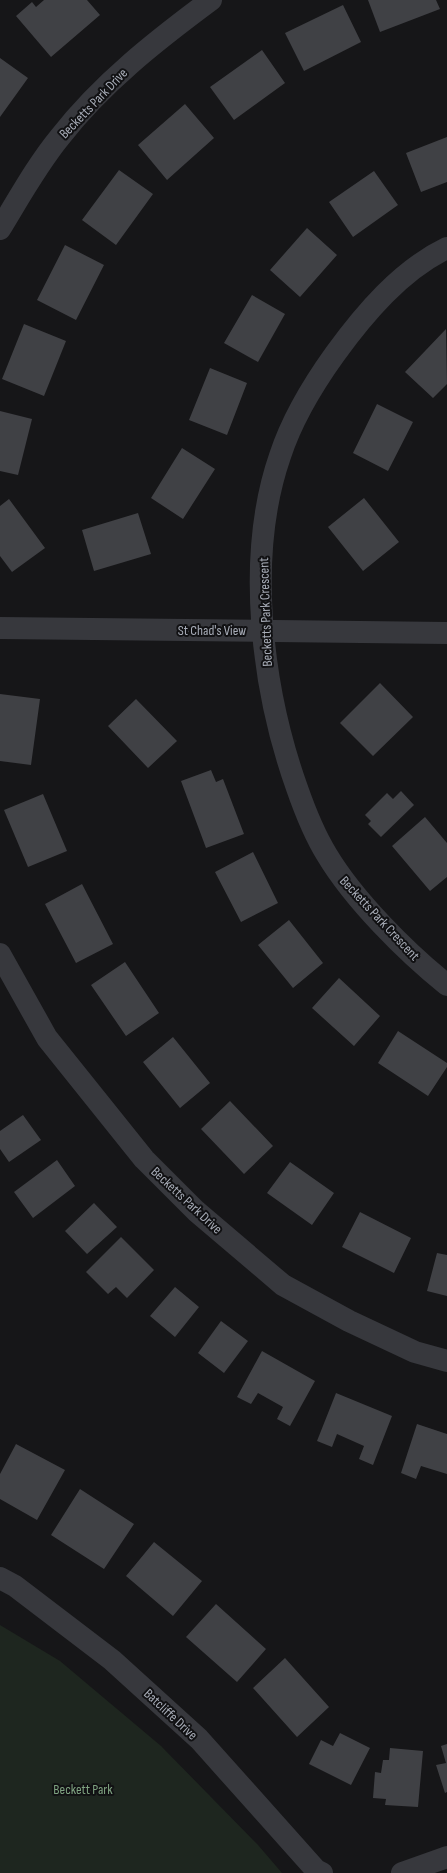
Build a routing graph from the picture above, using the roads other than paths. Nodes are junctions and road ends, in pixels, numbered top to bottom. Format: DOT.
graph roads {
  1 [pos="211,0"];
  2 [pos="0,229"];
  3 [pos="447,248"];
  4 [pos="0,628"];
  5 [pos="263,630"];
  6 [pos="447,633"];
  7 [pos="0,954"];
  8 [pos="447,985"];
  9 [pos="447,1361"];
  10 [pos="0,1578"];
  11 [pos="447,1857"];
  12 [pos="322,1873"];
  13 [pos="402,1873"];
  1 -- 2 [label="street, Becketts Park Drive"];
  3 -- 5 [label="street, Becketts Park Crescent"];
  4 -- 5 [label="street, St Chad's View"];
  5 -- 6 [label="street, St Chad's View"];
  5 -- 8 [label="street, Becketts Park Crescent"];
  7 -- 9 [label="street, Becketts Park Drive"];
  10 -- 12 [label="street, Batcliffe Drive"];
  11 -- 13 [label="street"];
}
